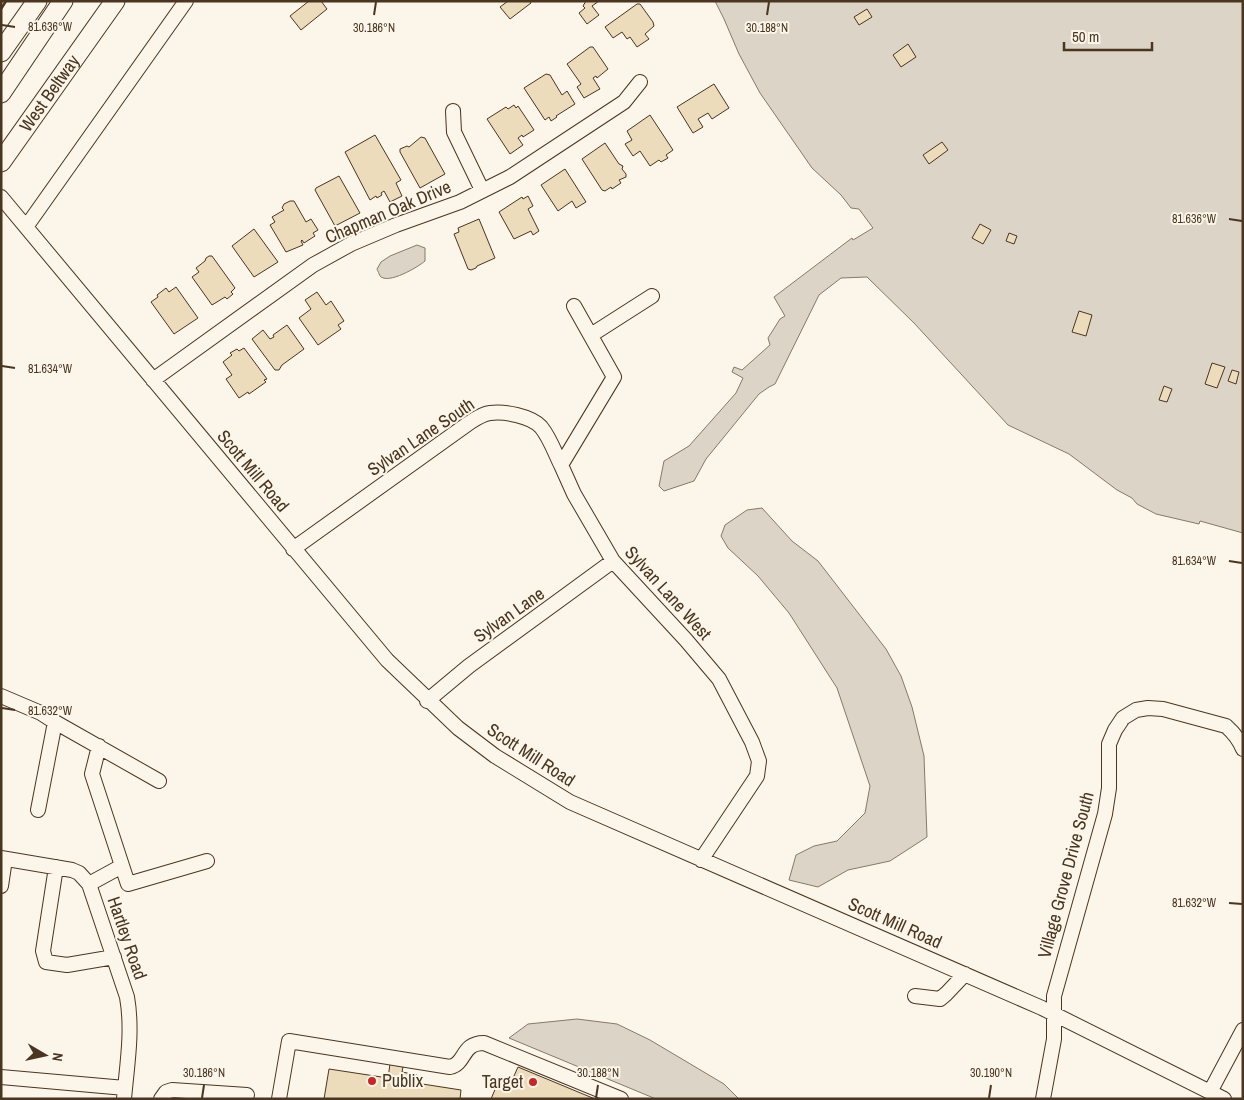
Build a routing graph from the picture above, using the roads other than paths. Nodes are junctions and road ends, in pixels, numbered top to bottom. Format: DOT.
graph roads {
  1 [pos="37,1"];
  2 [pos="63,1"];
  3 [pos="115,1"];
  4 [pos="186,1"];
  5 [pos="1,52"];
  6 [pos="640,82"];
  7 [pos="1,93"];
  8 [pos="453,111"];
  9 [pos="4,158"];
  10 [pos="482,190"];
  11 [pos="1,197"];
  12 [pos="26,228"];
  13 [pos="652,296"];
  14 [pos="574,306"];
  15 [pos="591,335"];
  16 [pos="153,380"];
  17 [pos="561,465"];
  18 [pos="293,549"];
  19 [pos="613,562"];
  20 [pos="1,696"];
  21 [pos="428,701"];
  22 [pos="55,722"];
  23 [pos="99,746"];
  24 [pos="1243,750"];
  25 [pos="159,781"];
  26 [pos="38,810"];
  27 [pos="3,859"];
  28 [pos="701,860"];
  29 [pos="207,861"];
  30 [pos="122,866"];
  31 [pos="56,867"];
  32 [pos="89,884"];
  33 [pos="1,886"];
  34 [pos="114,957"];
  35 [pos="965,974"];
  36 [pos="915,996"];
  37 [pos="1054,1014"];
  38 [pos="1243,1030"];
  39 [pos="1,1077"];
  40 [pos="1210,1092"];
  41 [pos="124,1094"];
  42 [pos="247,1095"];
  43 [pos="230,1096"];
  44 [pos="161,1099"];
  45 [pos="279,1099"];
  46 [pos="621,1099"];
  47 [pos="1043,1099"];
  48 [pos="1224,1099"];
  1 -- 5 [label="highway"];
  2 -- 7 [label="highway"];
  3 -- 9 [label="highway, West Beltway"];
  4 -- 12 [label="street"];
  6 -- 10 [label="street, Chapman Oak Drive"];
  8 -- 10 [label="street"];
  10 -- 16 [label="street, Chapman Oak Drive"];
  11 -- 12 [label="street, Scott Mill Road"];
  12 -- 16 [label="street, Scott Mill Road"];
  13 -- 15 [label="street"];
  14 -- 15 [label="street"];
  15 -- 17 [label="street"];
  16 -- 18 [label="street, Scott Mill Road"];
  17 -- 18 [label="street, Sylvan Lane South"];
  17 -- 19 [label="street, Sylvan Lane West"];
  18 -- 21 [label="street, Scott Mill Road"];
  19 -- 21 [label="street, Sylvan Lane"];
  19 -- 28 [label="street, Sylvan Lane West"];
  20 -- 22 [label="street"];
  21 -- 28 [label="street, Scott Mill Road"];
  22 -- 23 [label="street"];
  22 -- 26 [label="street"];
  23 -- 25 [label="street"];
  23 -- 30 [label="street"];
  24 -- 37 [label="street, Village Grove Drive South"];
  27 -- 31 [label="street, Hartley Road"];
  27 -- 33 [label="street"];
  28 -- 35 [label="street, Scott Mill Road"];
  29 -- 30 [label="street"];
  30 -- 32 [label="street"];
  31 -- 32 [label="street, Hartley Road"];
  31 -- 34 [label="street"];
  32 -- 34 [label="street, Hartley Road"];
  34 -- 41 [label="street, Hartley Road"];
  35 -- 36 [label="street"];
  35 -- 37 [label="street, Scott Mill Road"];
  37 -- 40 [label="street, Scott Mill Road"];
  37 -- 47 [label="street, Village Grove Drive South"];
  38 -- 40 [label="street"];
  39 -- 41 [label="street"];
  40 -- 48 [label="street, Scott Mill Road"];
  42 -- 43 [label="street"];
  43 -- 44 [label="street"];
  45 -- 46 [label="street"];
}
